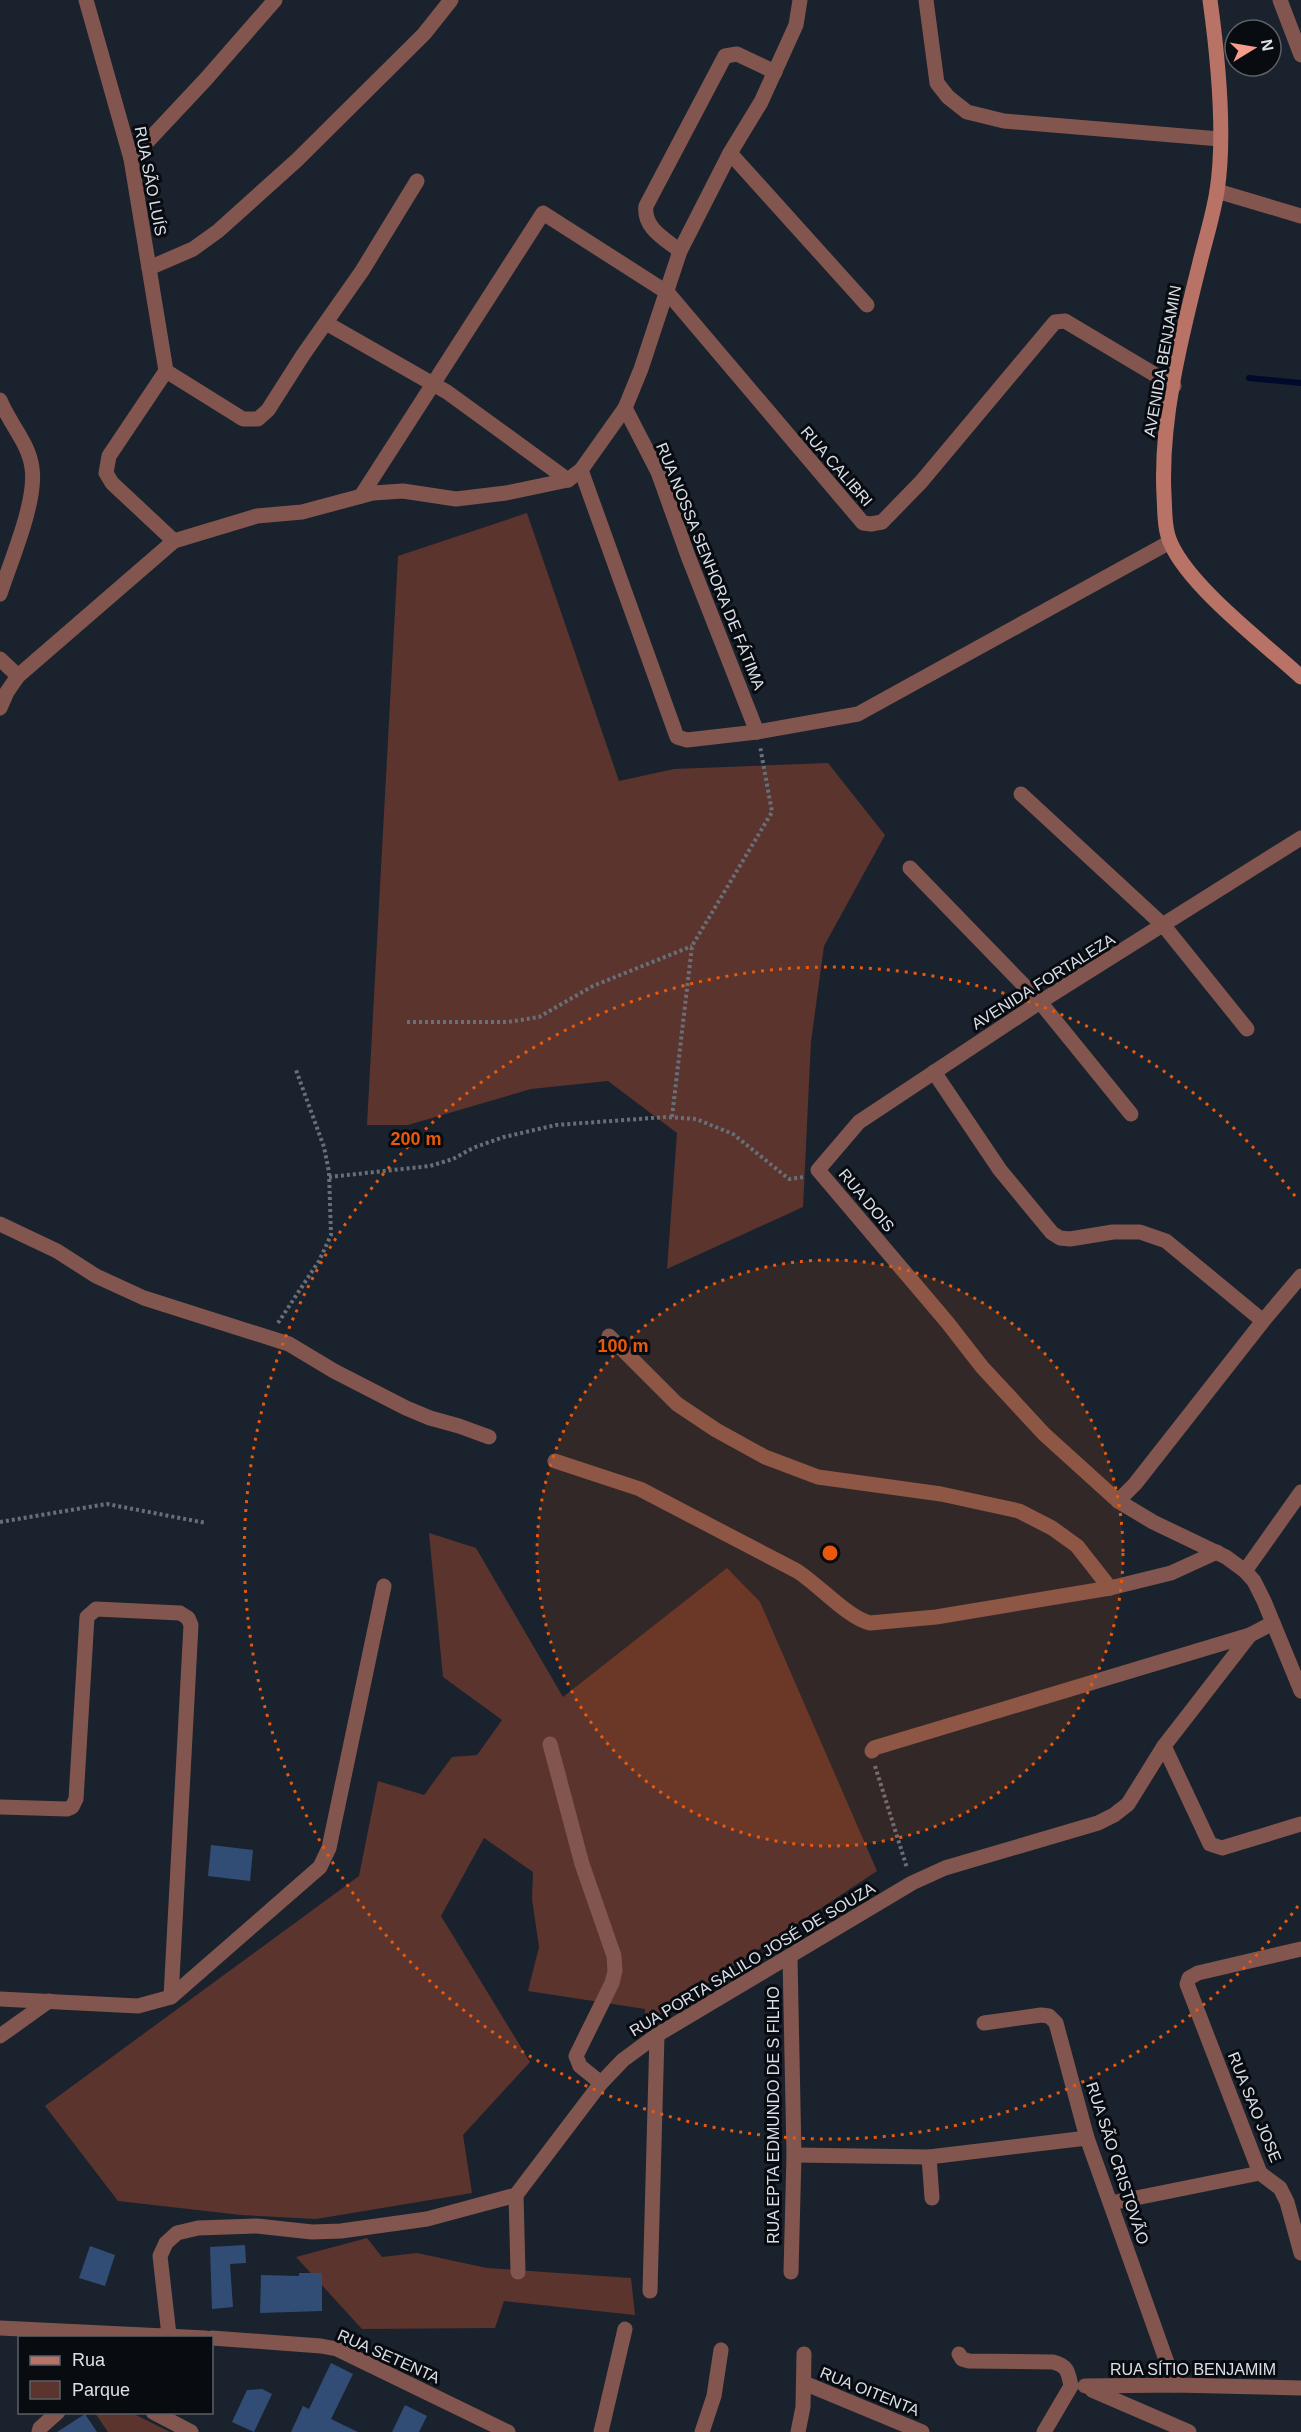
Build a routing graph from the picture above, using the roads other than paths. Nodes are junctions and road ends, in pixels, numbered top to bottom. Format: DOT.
graph roads {
  1 [pos="275,0"];
  2 [pos="451,0"];
  3 [pos="800,0"];
  4 [pos="926,0"];
  5 [pos="1210,0"];
  6 [pos="1280,0"];
  7 [pos="91,3"];
  8 [pos="1301,55"];
  9 [pos="776,72"];
  10 [pos="1220,139"];
  11 [pos="730,153"];
  12 [pos="131,159"];
  13 [pos="417,181"];
  14 [pos="1217,190"];
  15 [pos="1301,216"];
  16 [pos="680,251"];
  17 [pos="149,268"];
  18 [pos="668,293"];
  19 [pos="867,305"];
  20 [pos="326,324"];
  21 [pos="166,371"];
  22 [pos="434,384"];
  23 [pos="1174,386"];
  24 [pos="0,400"];
  25 [pos="625,408"];
  26 [pos="581,470"];
  27 [pos="568,480"];
  28 [pos="361,496"];
  29 [pos="174,541"];
  30 [pos="1170,542"];
  31 [pos="0,594"];
  32 [pos="0,659"];
  33 [pos="18,676"];
  34 [pos="1301,676"];
  35 [pos="0,708"];
  36 [pos="757,732"];
  37 [pos="1021,794"];
  38 [pos="1301,838"];
  39 [pos="910,868"];
  40 [pos="1164,926"];
  41 [pos="1040,1002"];
  42 [pos="1247,1029"];
  43 [pos="934,1072"];
  44 [pos="1131,1114"];
  45 [pos="818,1170"];
  46 [pos="0,1224"];
  47 [pos="1301,1276"];
  48 [pos="1263,1321"];
  49 [pos="609,1336"];
  50 [pos="489,1437"];
  51 [pos="555,1461"];
  52 [pos="1301,1492"];
  53 [pos="1118,1501"];
  54 [pos="1217,1552"];
  55 [pos="1245,1571"];
  56 [pos="384,1586"];
  57 [pos="1110,1588"];
  58 [pos="1273,1623"];
  59 [pos="1250,1635"];
  60 [pos="1301,1691"];
  61 [pos="549,1744"];
  62 [pos="1164,1746"];
  63 [pos="872,1751"];
  64 [pos="0,1806"];
  65 [pos="1301,1824"];
  66 [pos="1301,1949"];
  67 [pos="790,1957"];
  68 [pos="171,1997"];
  69 [pos="0,1999"];
  70 [pos="49,2001"];
  71 [pos="984,2023"];
  72 [pos="657,2035"];
  73 [pos="0,2036"];
  74 [pos="601,2083"];
  75 [pos="1087,2139"];
  76 [pos="794,2155"];
  77 [pos="928,2157"];
  78 [pos="1260,2173"];
  79 [pos="516,2195"];
  80 [pos="932,2198"];
  81 [pos="1111,2203"];
  82 [pos="1301,2253"];
  83 [pos="518,2272"];
  84 [pos="791,2272"];
  85 [pos="650,2291"];
  86 [pos="625,2330"];
  87 [pos="11,2331"];
  88 [pos="169,2335"];
  89 [pos="188,2336"];
  90 [pos="213,2338"];
  91 [pos="721,2350"];
  92 [pos="804,2354"];
  93 [pos="959,2354"];
  94 [pos="804,2384"];
  95 [pos="1175,2385"];
  96 [pos="1078,2386"];
  97 [pos="1301,2388"];
  98 [pos="56,2414"];
  99 [pos="157,2414"];
  100 [pos="39,2432"];
  101 [pos="191,2432"];
  102 [pos="506,2432"];
  103 [pos="601,2432"];
  104 [pos="702,2432"];
  105 [pos="798,2432"];
  106 [pos="922,2432"];
  107 [pos="1044,2432"];
  108 [pos="1189,2432"];
  1 -- 12 [label="street"];
  2 -- 17 [label="street"];
  3 -- 9 [label="street"];
  4 -- 10 [label="street"];
  5 -- 10 [label="street, AVENIDA BENJAMIN"];
  6 -- 8 [label="street"];
  7 -- 12 [label="street, RUA SÃO LUÍS"];
  9 -- 11 [label="street"];
  9 -- 16 [label="street"];
  10 -- 14 [label="street, AVENIDA BENJAMIN"];
  11 -- 16 [label="street"];
  11 -- 19 [label="street"];
  12 -- 17 [label="street, RUA SÃO LUÍS"];
  13 -- 20 [label="street"];
  14 -- 15 [label="street"];
  14 -- 23 [label="street, AVENIDA BENJAMIN"];
  16 -- 18 [label="street"];
  17 -- 21 [label="street, RUA SÃO LUÍS"];
  18 -- 22 [label="street, RUA CALIBRI"];
  18 -- 23 [label="street, RUA CALIBRI"];
  18 -- 25 [label="street"];
  20 -- 21 [label="street"];
  20 -- 22 [label="street"];
  21 -- 29 [label="street"];
  22 -- 27 [label="street"];
  22 -- 28 [label="street"];
  23 -- 30 [label="street, AVENIDA BENJAMIN"];
  24 -- 31 [label="street"];
  25 -- 26 [label="street"];
  25 -- 36 [label="street, RUA NOSSA SENHORA DE FÁTIMA"];
  26 -- 27 [label="street"];
  26 -- 36 [label="street"];
  27 -- 28 [label="street"];
  28 -- 29 [label="street"];
  29 -- 33 [label="street"];
  30 -- 34 [label="street, AVENIDA BENJAMIN"];
  30 -- 36 [label="street"];
  32 -- 33 [label="street"];
  33 -- 35 [label="street"];
  37 -- 40 [label="street"];
  38 -- 40 [label="street, AVENIDA FORTALEZA"];
  39 -- 41 [label="street"];
  40 -- 41 [label="street, AVENIDA FORTALEZA"];
  40 -- 42 [label="street"];
  41 -- 43 [label="street, AVENIDA FORTALEZA"];
  41 -- 44 [label="street"];
  43 -- 45 [label="street, AVENIDA FORTALEZA"];
  43 -- 48 [label="street"];
  45 -- 53 [label="street, RUA DOIS"];
  46 -- 50 [label="street"];
  47 -- 48 [label="street"];
  48 -- 53 [label="street"];
  49 -- 57 [label="street"];
  51 -- 57 [label="street"];
  52 -- 55 [label="street"];
  53 -- 54 [label="street, RUA DOIS"];
  54 -- 55 [label="street, RUA DOIS"];
  54 -- 57 [label="street"];
  55 -- 58 [label="street"];
  56 -- 68 [label="street"];
  58 -- 59 [label="street, RUA PORTA SALILO JOSÉ DE SOUZA"];
  58 -- 60 [label="street"];
  59 -- 62 [label="street, RUA PORTA SALILO JOSÉ DE SOUZA"];
  59 -- 63 [label="street"];
  61 -- 74 [label="street"];
  62 -- 65 [label="street"];
  62 -- 67 [label="street, RUA PORTA SALILO JOSÉ DE SOUZA"];
  64 -- 68 [label="street"];
  66 -- 78 [label="street, RUA SAO JOSE"];
  67 -- 72 [label="street, RUA PORTA SALILO JOSÉ DE SOUZA"];
  67 -- 76 [label="street, RUA EPTA EDMUNDO DE S FILHO"];
  68 -- 70 [label="street"];
  69 -- 70 [label="street"];
  70 -- 73 [label="street"];
  71 -- 75 [label="street, RUA SÃO CRISTOVÃO"];
  72 -- 74 [label="street, RUA PORTA SALILO JOSÉ DE SOUZA"];
  72 -- 85 [label="street"];
  74 -- 79 [label="street, RUA PORTA SALILO JOSÉ DE SOUZA"];
  75 -- 77 [label="street"];
  75 -- 81 [label="street, RUA SÃO CRISTOVÃO"];
  76 -- 77 [label="street"];
  76 -- 84 [label="street, RUA EPTA EDMUNDO DE S FILHO"];
  77 -- 80 [label="street"];
  78 -- 81 [label="street"];
  78 -- 82 [label="street, RUA SAO JOSE"];
  79 -- 83 [label="street"];
  79 -- 88 [label="street"];
  81 -- 95 [label="street, RUA SÃO CRISTOVÃO"];
  86 -- 103 [label="street"];
  87 -- 88 [label="street"];
  88 -- 89 [label="street"];
  90 -- 102 [label="street, RUA SETENTA"];
  91 -- 104 [label="street"];
  92 -- 94 [label="street"];
  93 -- 96 [label="street"];
  94 -- 105 [label="street"];
  94 -- 106 [label="street, RUA OITENTA"];
  95 -- 96 [label="street, RUA SÍTIO BENJAMIM"];
  95 -- 97 [label="street, RUA SÍTIO BENJAMIM"];
  96 -- 107 [label="street"];
  96 -- 108 [label="street"];
  98 -- 100 [label="street"];
  99 -- 101 [label="street"];
}
